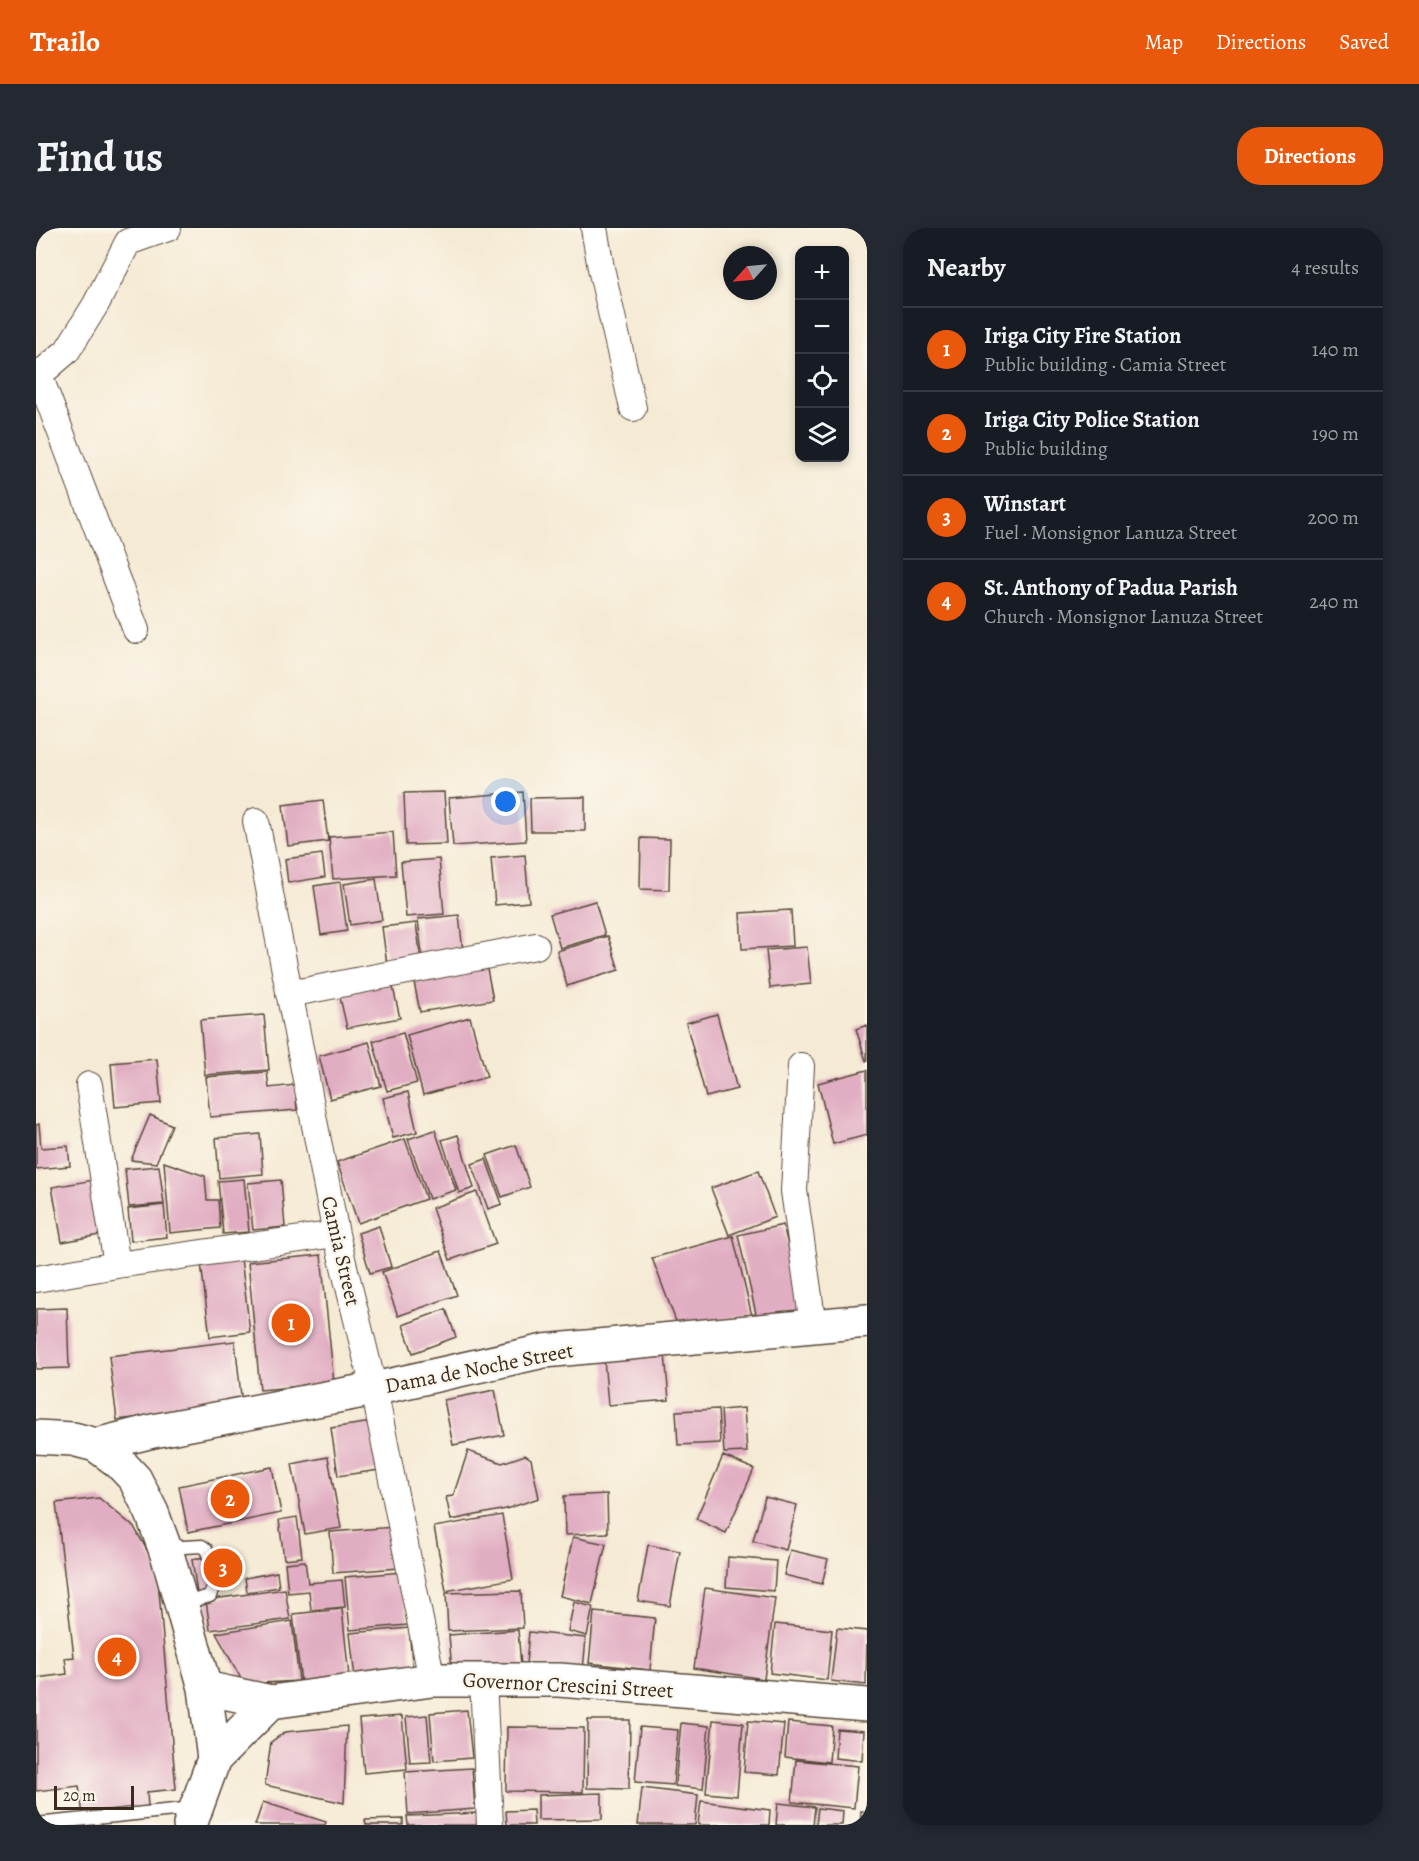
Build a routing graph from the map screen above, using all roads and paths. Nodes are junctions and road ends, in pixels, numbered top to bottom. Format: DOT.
graph roads {
  1 [pos="168,228"];
  2 [pos="594,228"];
  3 [pos="38,376"];
  4 [pos="633,408"];
  5 [pos="136,630"];
  6 [pos="256,822"];
  7 [pos="536,946"];
  8 [pos="289,994"];
  9 [pos="801,1066"];
  10 [pos="89,1085"];
  11 [pos="336,1234"];
  12 [pos="117,1265"];
  13 [pos="36,1279"];
  14 [pos="867,1321"];
  15 [pos="813,1325"];
  16 [pos="374,1389"];
  17 [pos="36,1437"];
  18 [pos="96,1445"];
  19 [pos="164,1548"];
  20 [pos="209,1557"];
  21 [pos="212,1590"];
  22 [pos="180,1605"];
  23 [pos="432,1680"];
  24 [pos="483,1680"];
  25 [pos="205,1688"];
  26 [pos="271,1702"];
  27 [pos="867,1705"];
  28 [pos="214,1759"];
  29 [pos="193,1817"];
  30 [pos="36,1824"];
  31 [pos="490,1825"];
  1 -- 3 [label="street"];
  2 -- 4 [label="street"];
  3 -- 5 [label="street"];
  6 -- 8 [label="street, Camia Street"];
  7 -- 8 [label="street"];
  8 -- 11 [label="street, Camia Street"];
  9 -- 15 [label="street"];
  10 -- 12 [label="street"];
  11 -- 12 [label="street"];
  11 -- 16 [label="street, Camia Street"];
  12 -- 13 [label="street"];
  14 -- 15 [label="main road, Dama de Noche Street"];
  15 -- 16 [label="main road, Dama de Noche Street"];
  16 -- 18 [label="main road, Dama de Noche Street"];
  16 -- 23 [label="street, Camia Street"];
  17 -- 18 [label="main road"];
  18 -- 19 [label="main road"];
  19 -- 20 [label="lane"];
  19 -- 22 [label="main road"];
  21 -- 22 [label="lane"];
  22 -- 25 [label="main road"];
  23 -- 24 [label="main road, Governor Crescini Street"];
  23 -- 26 [label="main road, Governor Crescini Street"];
  24 -- 27 [label="main road, Governor Crescini Street"];
  24 -- 31 [label="street"];
  25 -- 26 [label="main road, Governor Crescini Street"];
  25 -- 28 [label="main road"];
  26 -- 28 [label="main road"];
  28 -- 29 [label="main road"];
  29 -- 30 [label="lane"];
}
